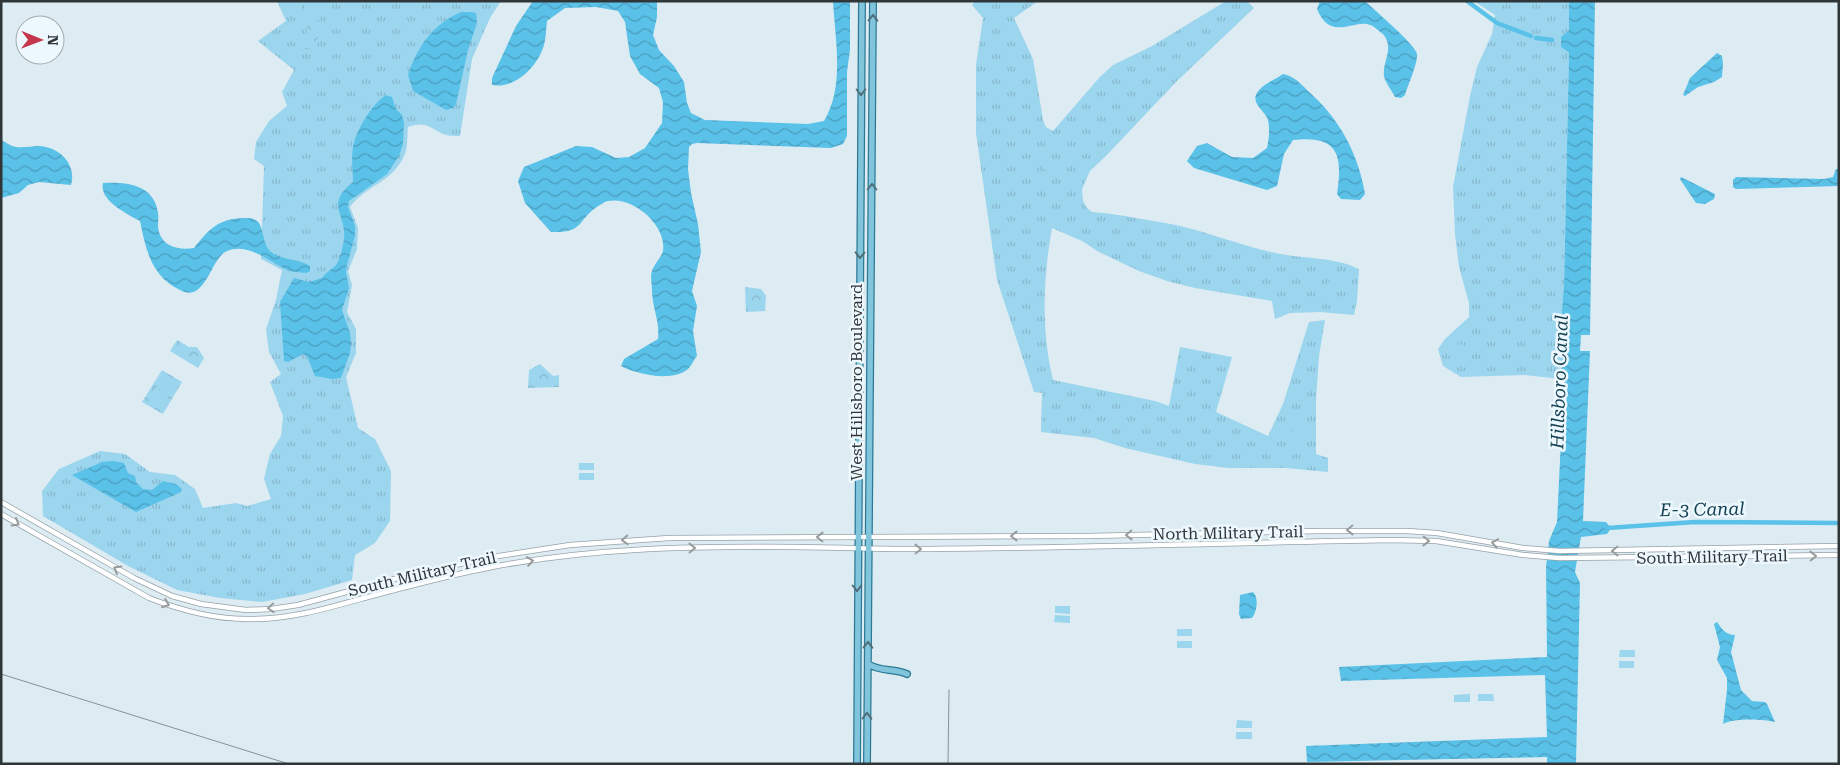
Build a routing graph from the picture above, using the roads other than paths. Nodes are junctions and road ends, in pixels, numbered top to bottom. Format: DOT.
graph roads {
  1 [pos="862,1"];
  2 [pos="873,1"];
  3 [pos="860,221"];
  4 [pos="871,236"];
  5 [pos="860,239"];
  6 [pos="871,248"];
  7 [pos="1,502"];
  8 [pos="1,514"];
  9 [pos="858,537"];
  10 [pos="869,537"];
  11 [pos="1839,546"];
  12 [pos="858,548"];
  13 [pos="869,548"];
  14 [pos="1586,552"];
  15 [pos="1839,556"];
  16 [pos="1586,558"];
  17 [pos="868,664"];
  18 [pos="907,674"];
  19 [pos="857,764"];
  20 [pos="867,764"];
  1 -- 3 [label="main road, West Hillsboro Boulevard, one-way"];
  4 -- 2 [label="main road, West Hillsboro Boulevard, one-way"];
  3 -- 4 [label="main road"];
  3 -- 5 [label="main road, West Hillsboro Boulevard"];
  4 -- 6 [label="main road, West Hillsboro Boulevard"];
  5 -- 6 [label="main road"];
  5 -- 9 [label="main road, West Hillsboro Boulevard, one-way"];
  6 -- 10 [label="main road, West Hillsboro Boulevard"];
  9 -- 7 [label="street, South Military Trail, one-way"];
  8 -- 12 [label="street, South Military Trail, one-way"];
  9 -- 10 [label="street, South Military Trail"];
  9 -- 12 [label="main road, West Hillsboro Boulevard"];
  10 -- 13 [label="main road, West Hillsboro Boulevard"];
  14 -- 10 [label="street, North Military Trail, one-way"];
  11 -- 14 [label="street, South Military Trail, one-way"];
  12 -- 13 [label="street, South Military Trail"];
  12 -- 19 [label="main road, West Hillsboro Boulevard, one-way"];
  13 -- 16 [label="street, North Military Trail, one-way"];
  17 -- 13 [label="main road, West Hillsboro Boulevard, one-way"];
  16 -- 15 [label="street, South Military Trail, one-way"];
  17 -- 18 [label="main road"];
  20 -- 17 [label="main road, West Hillsboro Boulevard, one-way"];
}
